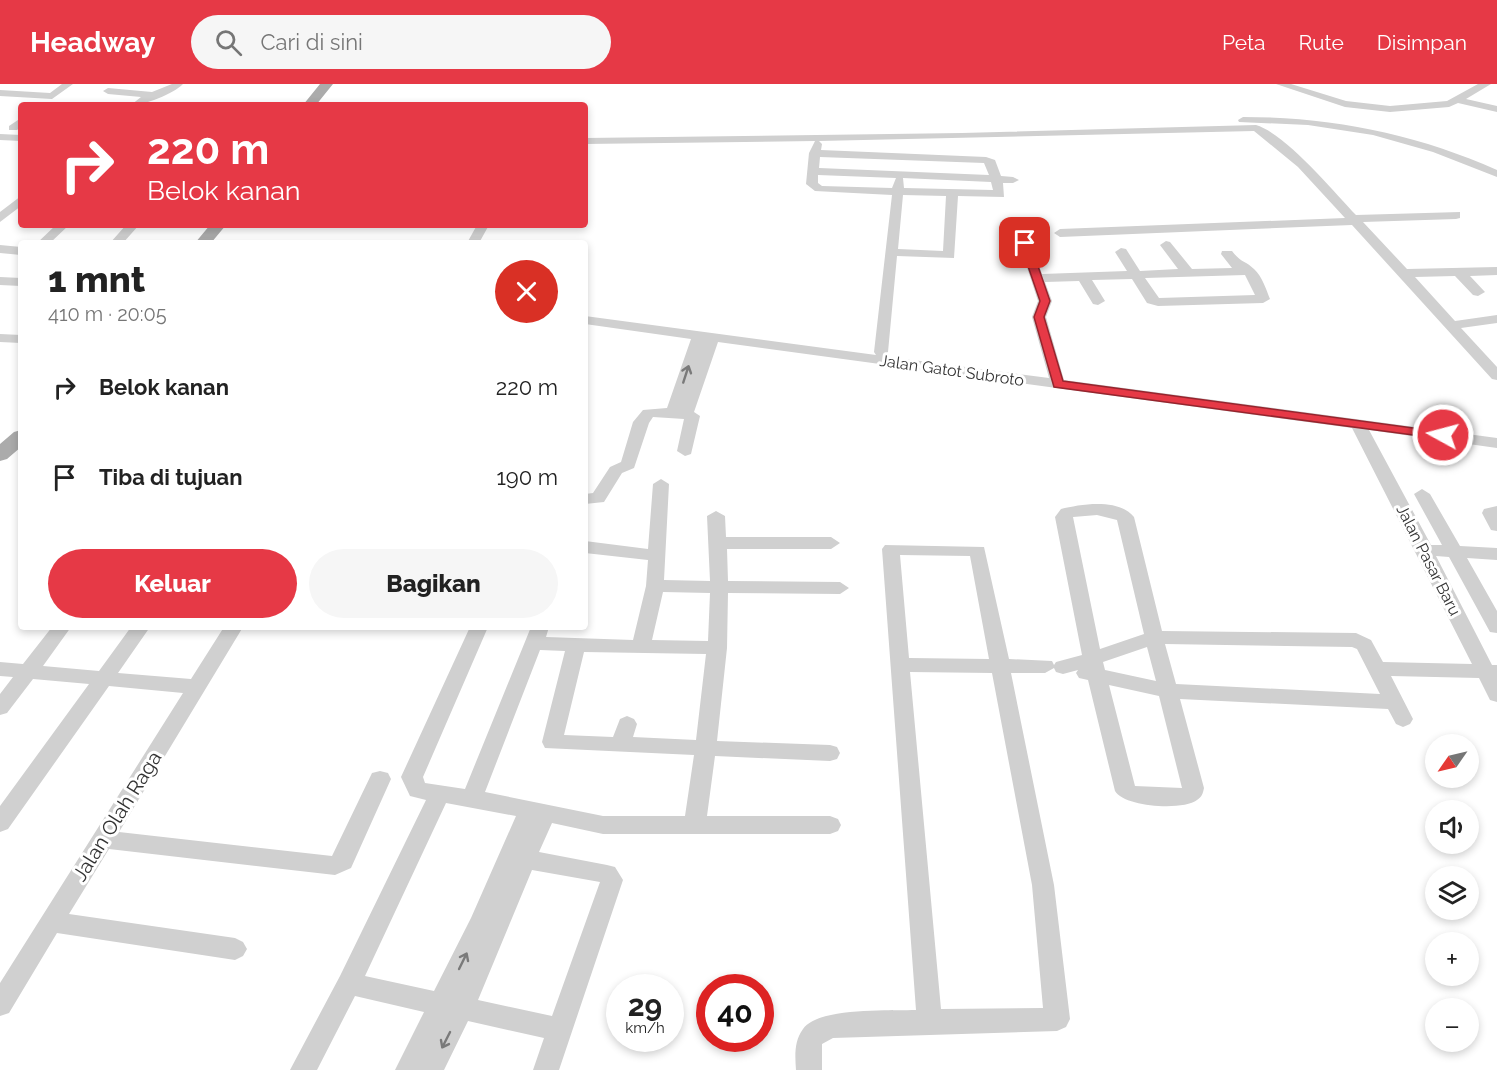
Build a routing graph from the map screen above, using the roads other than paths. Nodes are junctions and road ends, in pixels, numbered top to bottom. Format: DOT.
graph roads {
  1 [pos="68,84"];
  2 [pos="178,84"];
  3 [pos="327,84"];
  4 [pos="334,84"];
  5 [pos="1281,84"];
  6 [pos="1486,84"];
  7 [pos="108,91"];
  8 [pos="0,93"];
  9 [pos="148,94"];
  10 [pos="52,96"];
  11 [pos="1460,101"];
  12 [pos="45,102"];
  13 [pos="139,102"];
  14 [pos="312,102"];
  15 [pos="319,102"];
  16 [pos="1497,109"];
  17 [pos="18,125"];
  18 [pos="0,127"];
  19 [pos="1256,128"];
  20 [pos="588,134"];
  21 [pos="880,134"];
  22 [pos="0,137"];
  23 [pos="18,138"];
  24 [pos="588,141"];
  25 [pos="902,156"];
  26 [pos="813,171"];
  27 [pos="900,174"];
  28 [pos="1497,174"];
  29 [pos="997,179"];
  30 [pos="1013,180"];
  31 [pos="1497,184"];
  32 [pos="898,193"];
  33 [pos="952,194"];
  34 [pos="18,203"];
  35 [pos="1456,215"];
  36 [pos="1176,216"];
  37 [pos="0,218"];
  38 [pos="1093,218"];
  39 [pos="1134,218"];
  40 [pos="1354,220"];
  41 [pos="1185,227"];
  42 [pos="60,228"];
  43 [pos="130,228"];
  44 [pos="216,228"];
  45 [pos="1143,228"];
  46 [pos="1103,231"];
  47 [pos="46,240"];
  48 [pos="119,240"];
  49 [pos="206,240"];
  50 [pos="1152,240"];
  51 [pos="1025,243"];
  52 [pos="1166,245"];
  53 [pos="1068,247"];
  54 [pos="0,249"];
  55 [pos="18,251"];
  56 [pos="892,252"];
  57 [pos="1227,254"];
  58 [pos="1249,271"];
  59 [pos="1497,271"];
  60 [pos="1460,272"];
  61 [pos="1188,273"];
  62 [pos="1404,273"];
  63 [pos="1136,276"];
  64 [pos="1083,277"];
  65 [pos="1037,278"];
  66 [pos="0,281"];
  67 [pos="18,282"];
  68 [pos="1478,292"];
  69 [pos="1098,301"];
  70 [pos="588,312"];
  71 [pos="1497,319"];
  72 [pos="588,320"];
  73 [pos="1453,325"];
  74 [pos="705,337"];
  75 [pos="0,338"];
  76 [pos="18,339"];
  77 [pos="881,352"];
  78 [pos="1497,376"];
  79 [pos="1058,380"];
  80 [pos="680,413"];
  81 [pos="1359,426"];
  82 [pos="1497,434"];
  83 [pos="18,439"];
  84 [pos="1497,443"];
  85 [pos="685,452"];
  86 [pos="0,455"];
  87 [pos="661,484"];
  88 [pos="1422,494"];
  89 [pos="588,500"];
  90 [pos="1497,511"];
  91 [pos="716,516"];
  92 [pos="1497,526"];
  93 [pos="719,543"];
  94 [pos="831,543"];
  95 [pos="588,547"];
  96 [pos="1425,550"];
  97 [pos="1455,552"];
  98 [pos="1497,554"];
  99 [pos="658,556"];
  100 [pos="655,586"];
  101 [pos="720,587"];
  102 [pos="840,588"];
  103 [pos="1497,627"];
  104 [pos="60,630"];
  105 [pos="139,630"];
  106 [pos="232,630"];
  107 [pos="478,630"];
  108 [pos="537,635"];
  109 [pos="1154,637"];
  110 [pos="576,645"];
  111 [pos="641,646"];
  112 [pos="717,648"];
  113 [pos="900,665"];
  114 [pos="999,665"];
  115 [pos="1045,666"];
  116 [pos="1094,667"];
  117 [pos="0,669"];
  118 [pos="1377,669"];
  119 [pos="28,672"];
  120 [pos="1491,672"];
  121 [pos="104,680"];
  122 [pos="197,687"];
  123 [pos="1168,691"];
  124 [pos="1497,695"];
  125 [pos="0,708"];
  126 [pos="627,724"];
  127 [pos="620,745"];
  128 [pos="705,747"];
  129 [pos="830,753"];
  130 [pos="380,779"];
  131 [pos="440,794"];
  132 [pos="472,798"];
  133 [pos="537,812"];
  134 [pos="1,821"];
  135 [pos="695,824"];
  136 [pos="830,825"];
  137 [pos="103,839"];
  138 [pos="524,859"];
  139 [pos="51,922"];
  140 [pos="235,949"];
  141 [pos="349,984"];
  142 [pos="0,1005"];
  143 [pos="452,1006"];
  144 [pos="929,1021"];
  145 [pos="561,1030"];
  146 [pos="303,1070"];
  147 [pos="408,1070"];
  148 [pos="431,1070"];
  149 [pos="546,1070"];
  150 [pos="809,1070"];
  1 -- 10 [label="street"];
  2 -- 9 [label="street"];
  3 -- 14 [label="main road"];
  4 -- 15 [label="main road"];
  5 -- 11 [label="street"];
  6 -- 11 [label="street"];
  7 -- 9 [label="street"];
  8 -- 10 [label="street"];
  9 -- 13 [label="street"];
  10 -- 12 [label="street"];
  11 -- 16 [label="street"];
  17 -- 18 [label="street"];
  19 -- 21 [label="street"];
  19 -- 31 [label="street"];
  19 -- 40 [label="street"];
  20 -- 21 [label="street"];
  21 -- 24 [label="street"];
  21 -- 28 [label="street"];
  22 -- 23 [label="street"];
  25 -- 26 [label="street"];
  25 -- 27 [label="street"];
  25 -- 29 [label="street"];
  26 -- 27 [label="street"];
  26 -- 32 [label="street"];
  27 -- 29 [label="street"];
  27 -- 32 [label="street"];
  29 -- 30 [label="street"];
  29 -- 33 [label="street"];
  32 -- 33 [label="street"];
  32 -- 56 [label="street"];
  33 -- 56 [label="street"];
  34 -- 37 [label="street"];
  35 -- 40 [label="street"];
  36 -- 41 [label="street"];
  38 -- 46 [label="street"];
  39 -- 45 [label="street"];
  40 -- 41 [label="street"];
  40 -- 62 [label="street"];
  41 -- 45 [label="street"];
  42 -- 47 [label="street"];
  43 -- 48 [label="street"];
  44 -- 49 [label="main road"];
  45 -- 46 [label="street"];
  45 -- 50 [label="street"];
  46 -- 53 [label="street"];
  46 -- 63 [label="street"];
  51 -- 65 [label="street"];
  52 -- 61 [label="street"];
  54 -- 55 [label="street"];
  56 -- 77 [label="street"];
  57 -- 58 [label="street"];
  58 -- 61 [label="street"];
  58 -- 63 [label="street"];
  59 -- 60 [label="street"];
  60 -- 62 [label="street"];
  60 -- 68 [label="street"];
  61 -- 63 [label="street"];
  62 -- 73 [label="street"];
  63 -- 64 [label="street"];
  64 -- 65 [label="street"];
  64 -- 69 [label="street"];
  65 -- 79 [label="street"];
  66 -- 67 [label="street"];
  70 -- 77 [label="street, Jalan Gatot Subroto"];
  71 -- 73 [label="street"];
  72 -- 74 [label="street, Jalan Gatot Subroto"];
  73 -- 78 [label="street"];
  74 -- 79 [label="street, Jalan Gatot Subroto"];
  74 -- 80 [label="street"];
  75 -- 76 [label="street"];
  77 -- 79 [label="street, Jalan Gatot Subroto"];
  79 -- 81 [label="street, Jalan Gatot Subroto"];
  79 -- 82 [label="street, Jalan Gatot Subroto"];
  80 -- 85 [label="street"];
  80 -- 89 [label="street"];
  81 -- 84 [label="street, Jalan Gatot Subroto"];
  81 -- 96 [label="street, Jalan Pasar Baru"];
  83 -- 86 [label="main road"];
  87 -- 99 [label="street"];
  88 -- 97 [label="street"];
  90 -- 92 [label="street"];
  91 -- 93 [label="street"];
  93 -- 94 [label="street"];
  93 -- 101 [label="street"];
  95 -- 99 [label="street"];
  96 -- 97 [label="street"];
  96 -- 120 [label="street, Jalan Pasar Baru"];
  97 -- 98 [label="street"];
  97 -- 103 [label="street"];
  99 -- 100 [label="street"];
  100 -- 101 [label="street"];
  100 -- 111 [label="street"];
  101 -- 102 [label="street"];
  101 -- 112 [label="street"];
  104 -- 119 [label="street"];
  105 -- 121 [label="street"];
  106 -- 122 [label="street, Jalan Olah Raga"];
  107 -- 131 [label="street"];
  108 -- 110 [label="street"];
  108 -- 132 [label="street"];
  109 -- 116 [label="street"];
  109 -- 116 [label="street"];
  109 -- 118 [label="street"];
  109 -- 123 [label="street"];
  110 -- 111 [label="street"];
  110 -- 127 [label="street"];
  111 -- 112 [label="street"];
  112 -- 128 [label="street"];
  113 -- 114 [label="street"];
  113 -- 114 [label="street"];
  113 -- 144 [label="street"];
  114 -- 115 [label="street"];
  114 -- 144 [label="street"];
  116 -- 123 [label="street"];
  116 -- 123 [label="street"];
  117 -- 119 [label="street"];
  118 -- 120 [label="street"];
  118 -- 123 [label="street"];
  119 -- 121 [label="street"];
  119 -- 125 [label="street"];
  120 -- 124 [label="street, Jalan Pasar Baru"];
  121 -- 122 [label="street"];
  121 -- 134 [label="street"];
  122 -- 137 [label="street, Jalan Olah Raga"];
  126 -- 127 [label="street"];
  127 -- 128 [label="street"];
  128 -- 129 [label="street"];
  128 -- 135 [label="street"];
  130 -- 137 [label="street"];
  131 -- 132 [label="street"];
  131 -- 141 [label="street"];
  132 -- 133 [label="street"];
  133 -- 135 [label="street"];
  133 -- 138 [label="street"];
  143 -- 133 [label="street, one-way"];
  135 -- 136 [label="street"];
  137 -- 139 [label="street, Jalan Olah Raga"];
  138 -- 143 [label="street"];
  138 -- 145 [label="street"];
  139 -- 140 [label="street"];
  139 -- 142 [label="street, Jalan Olah Raga"];
  141 -- 143 [label="street"];
  141 -- 146 [label="street"];
  143 -- 145 [label="street"];
  143 -- 147 [label="street"];
  143 -- 148 [label="street, one-way"];
  144 -- 150 [label="street"];
  145 -- 149 [label="street"];
}
